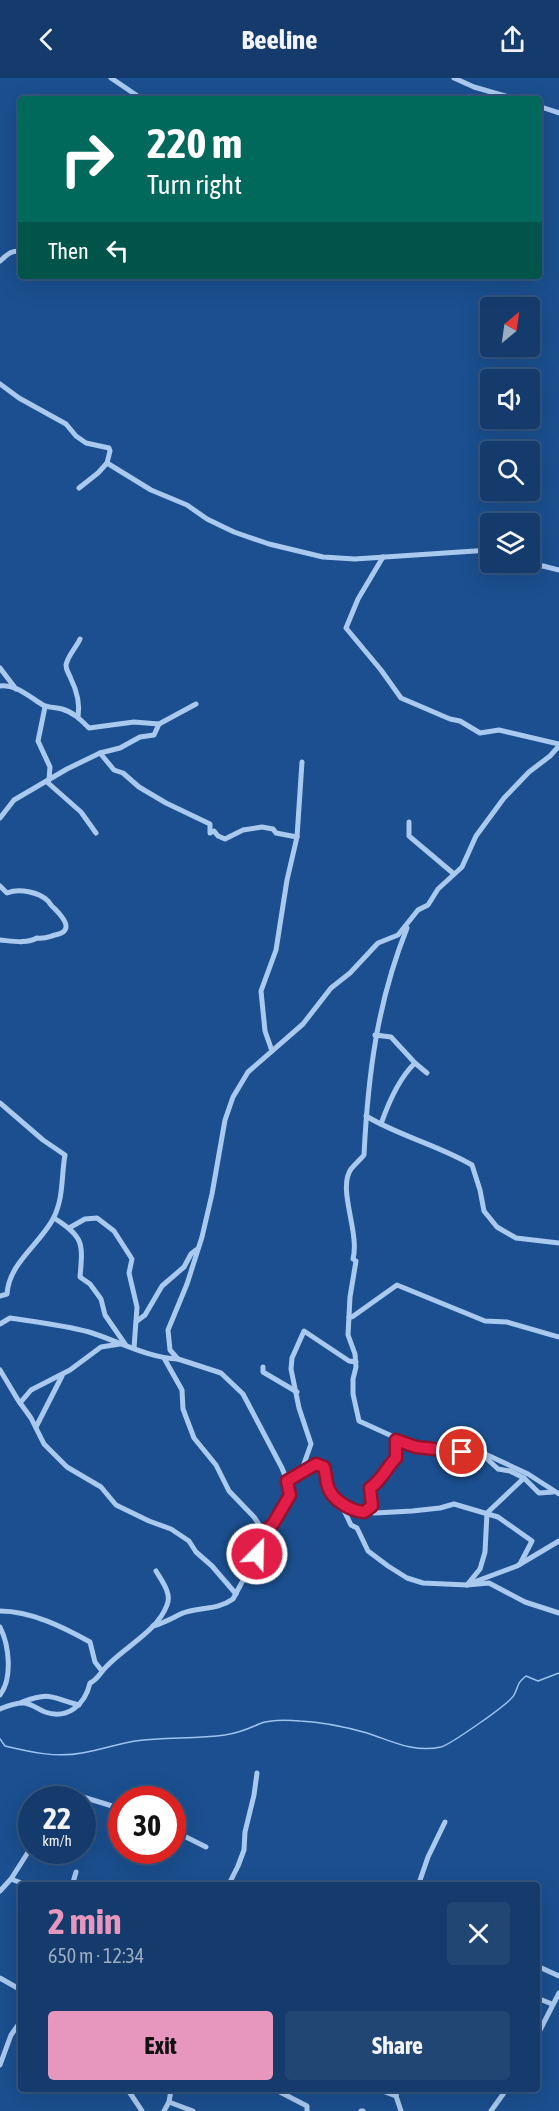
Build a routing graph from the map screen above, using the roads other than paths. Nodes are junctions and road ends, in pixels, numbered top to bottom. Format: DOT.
graph roads {
  1 [pos="111,78"];
  2 [pos="454,78"];
  3 [pos="138,96"];
  4 [pos="506,96"];
  5 [pos="542,107"];
  6 [pos="559,113"];
  7 [pos="18,251"];
  8 [pos="0,261"];
  9 [pos="0,384"];
  10 [pos="108,463"];
  11 [pos="79,488"];
  12 [pos="480,551"];
  13 [pos="383,557"];
  14 [pos="540,566"];
  15 [pos="559,570"];
  16 [pos="80,639"];
  17 [pos="0,668"];
  18 [pos="0,686"];
  19 [pos="16,689"];
  20 [pos="196,704"];
  21 [pos="45,707"];
  22 [pos="78,717"];
  23 [pos="159,724"];
  24 [pos="559,745"];
  25 [pos="100,753"];
  26 [pos="302,762"];
  27 [pos="48,781"];
  28 [pos="0,818"];
  29 [pos="410,822"];
  30 [pos="96,833"];
  31 [pos="297,837"];
  32 [pos="454,874"];
  33 [pos="0,886"];
  34 [pos="408,924"];
  35 [pos="0,940"];
  36 [pos="375,1035"];
  37 [pos="272,1051"];
  38 [pos="415,1063"];
  39 [pos="428,1073"];
  40 [pos="0,1103"];
  41 [pos="366,1116"];
  42 [pos="381,1124"];
  43 [pos="54,1218"];
  44 [pos="69,1228"];
  45 [pos="559,1243"];
  46 [pos="198,1249"];
  47 [pos="0,1296"];
  48 [pos="349,1317"];
  49 [pos="136,1321"];
  50 [pos="0,1324"];
  51 [pos="559,1337"];
  52 [pos="124,1344"];
  53 [pos="134,1348"];
  54 [pos="164,1358"];
  55 [pos="178,1359"];
  56 [pos="356,1362"];
  57 [pos="263,1367"];
  58 [pos="0,1370"];
  59 [pos="64,1372"];
  60 [pos="297,1392"];
  61 [pos="20,1402"];
  62 [pos="36,1427"];
  63 [pos="396,1440"];
  64 [pos="481,1453"];
  65 [pos="300,1473"];
  66 [pos="524,1478"];
  67 [pos="287,1481"];
  68 [pos="557,1493"];
  69 [pos="339,1502"];
  70 [pos="364,1512"];
  71 [pos="487,1513"];
  72 [pos="264,1532"];
  73 [pos="559,1540"];
  74 [pos="520,1564"];
  75 [pos="156,1571"];
  76 [pos="467,1585"];
  77 [pos="236,1594"];
  78 [pos="0,1611"];
  79 [pos="559,1613"];
  80 [pos="153,1626"];
  81 [pos="0,1627"];
  82 [pos="102,1671"];
  83 [pos="0,1695"];
  84 [pos="20,1703"];
  85 [pos="79,1705"];
  86 [pos="0,1708"];
  87 [pos="257,1773"];
  88 [pos="446,1822"];
  89 [pos="186,1837"];
  90 [pos="206,1847"];
  91 [pos="21,1864"];
  92 [pos="76,1872"];
  93 [pos="11,1879"];
  94 [pos="19,1882"];
  95 [pos="73,1882"];
  96 [pos="230,1882"];
  97 [pos="419,1882"];
  98 [pos="0,1891"];
  99 [pos="540,1967"];
  100 [pos="559,1976"];
  101 [pos="0,1978"];
  102 [pos="18,1988"];
  103 [pos="559,1993"];
  104 [pos="540,1999"];
  105 [pos="552,2004"];
  106 [pos="18,2030"];
  107 [pos="540,2032"];
  108 [pos="0,2042"];
  109 [pos="8,2046"];
  110 [pos="0,2065"];
  111 [pos="129,2092"];
  112 [pos="171,2092"];
  113 [pos="280,2092"];
  114 [pos="505,2092"];
  115 [pos="397,2093"];
  116 [pos="169,2102"];
  117 [pos="142,2111"];
  118 [pos="164,2111"];
  119 [pos="193,2111"];
  120 [pos="307,2111"];
  121 [pos="401,2111"];
  122 [pos="491,2111"];
  1 -- 3 [label="street"];
  2 -- 4 [label="street"];
  5 -- 6 [label="street"];
  7 -- 8 [label="street"];
  9 -- 10 [label="street"];
  10 -- 11 [label="street"];
  10 -- 13 [label="street"];
  12 -- 13 [label="street"];
  13 -- 24 [label="street"];
  14 -- 15 [label="street"];
  16 -- 22 [label="street"];
  17 -- 19 [label="street"];
  18 -- 19 [label="street"];
  19 -- 21 [label="street"];
  20 -- 23 [label="street"];
  21 -- 22 [label="street"];
  21 -- 27 [label="street"];
  22 -- 23 [label="street"];
  23 -- 25 [label="street"];
  24 -- 32 [label="street"];
  25 -- 27 [label="street"];
  25 -- 31 [label="street"];
  26 -- 31 [label="street"];
  27 -- 28 [label="street"];
  27 -- 30 [label="street"];
  29 -- 32 [label="street"];
  31 -- 37 [label="street"];
  32 -- 34 [label="street"];
  33 -- 35 [label="street"];
  34 -- 36 [label="street"];
  34 -- 37 [label="street"];
  36 -- 38 [label="street"];
  36 -- 41 [label="street"];
  37 -- 46 [label="street"];
  38 -- 39 [label="street"];
  38 -- 42 [label="street"];
  40 -- 43 [label="street"];
  41 -- 42 [label="street"];
  41 -- 48 [label="street"];
  42 -- 45 [label="street"];
  43 -- 44 [label="street"];
  43 -- 47 [label="street"];
  44 -- 49 [label="street"];
  44 -- 52 [label="street"];
  46 -- 49 [label="street"];
  46 -- 55 [label="street"];
  48 -- 51 [label="street"];
  48 -- 56 [label="street"];
  49 -- 53 [label="street"];
  50 -- 52 [label="street"];
  52 -- 53 [label="street"];
  52 -- 59 [label="street"];
  53 -- 54 [label="street"];
  54 -- 55 [label="street"];
  54 -- 72 [label="street"];
  55 -- 67 [label="street"];
  56 -- 60 [label="street"];
  56 -- 63 [label="street"];
  57 -- 60 [label="street"];
  58 -- 61 [label="street"];
  59 -- 61 [label="street"];
  59 -- 62 [label="street"];
  60 -- 65 [label="street"];
  61 -- 62 [label="street"];
  62 -- 77 [label="street"];
  63 -- 64 [label="street"];
  63 -- 70 [label="street"];
  64 -- 66 [label="street"];
  64 -- 68 [label="street"];
  65 -- 67 [label="street"];
  65 -- 69 [label="street"];
  66 -- 68 [label="street"];
  66 -- 71 [label="street"];
  67 -- 72 [label="street"];
  69 -- 70 [label="street"];
  69 -- 76 [label="street"];
  70 -- 71 [label="street"];
  71 -- 74 [label="street"];
  71 -- 76 [label="street"];
  72 -- 77 [label="street"];
  73 -- 74 [label="street"];
  74 -- 76 [label="street"];
  75 -- 80 [label="street"];
  76 -- 79 [label="street"];
  77 -- 80 [label="street"];
  78 -- 82 [label="street"];
  80 -- 82 [label="street"];
  81 -- 83 [label="street"];
  82 -- 85 [label="street"];
  84 -- 85 [label="street"];
  84 -- 85 [label="street"];
  84 -- 86 [label="street"];
  87 -- 96 [label="street"];
  88 -- 97 [label="street"];
  89 -- 90 [label="street"];
  91 -- 93 [label="street"];
  92 -- 95 [label="street"];
  93 -- 94 [label="street"];
  93 -- 98 [label="street"];
  99 -- 100 [label="street"];
  101 -- 102 [label="street"];
  103 -- 105 [label="street"];
  104 -- 105 [label="street"];
  105 -- 107 [label="street"];
  106 -- 109 [label="street"];
  108 -- 109 [label="street"];
  109 -- 110 [label="street"];
  111 -- 117 [label="street"];
  112 -- 116 [label="street"];
  113 -- 120 [label="street"];
  114 -- 122 [label="street"];
  115 -- 121 [label="street"];
  116 -- 118 [label="street"];
  116 -- 119 [label="street"];
}
